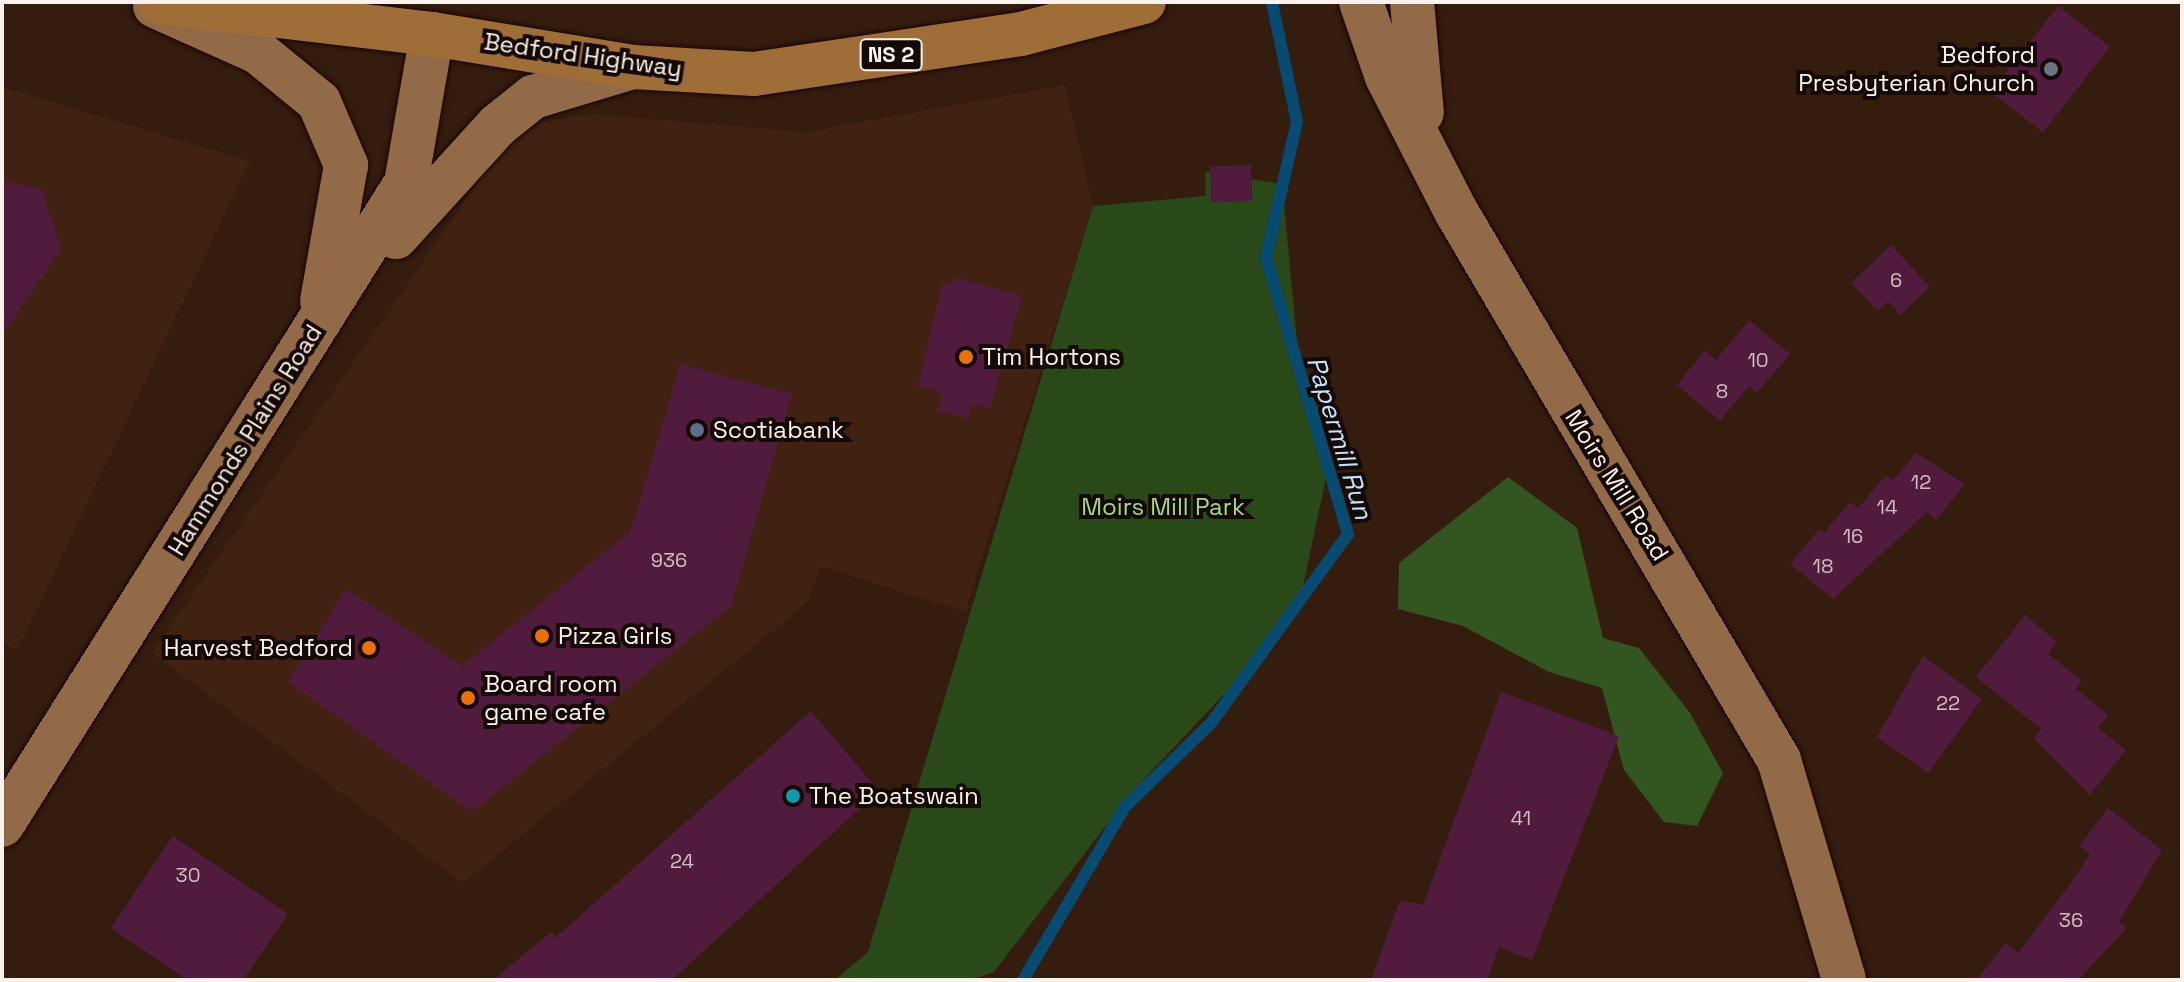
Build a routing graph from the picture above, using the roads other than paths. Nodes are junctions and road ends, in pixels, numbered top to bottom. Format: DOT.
graph roads {
  1 [pos="145,2"];
  2 [pos="160,2"];
  3 [pos="1144,2"];
  4 [pos="1361,2"];
  5 [pos="1412,2"];
  6 [pos="432,34"];
  7 [pos="633,67"];
  8 [pos="1430,163"];
  9 [pos="318,325"];
  10 [pos="2,825"];
  11 [pos="1844,980"];
  1 -- 9 [label="main road"];
  2 -- 6 [label="main road, Bedford Highway / NS 2"];
  3 -- 7 [label="main road, Bedford Highway / NS 2"];
  4 -- 8 [label="main road, Moirs Mill Road"];
  5 -- 8 [label="main road"];
  6 -- 7 [label="main road, Bedford Highway / NS 2"];
  6 -- 9 [label="main road, Hammonds Plains Road"];
  7 -- 9 [label="main road"];
  8 -- 11 [label="main road, Moirs Mill Road"];
  9 -- 10 [label="main road, Hammonds Plains Road"];
}
